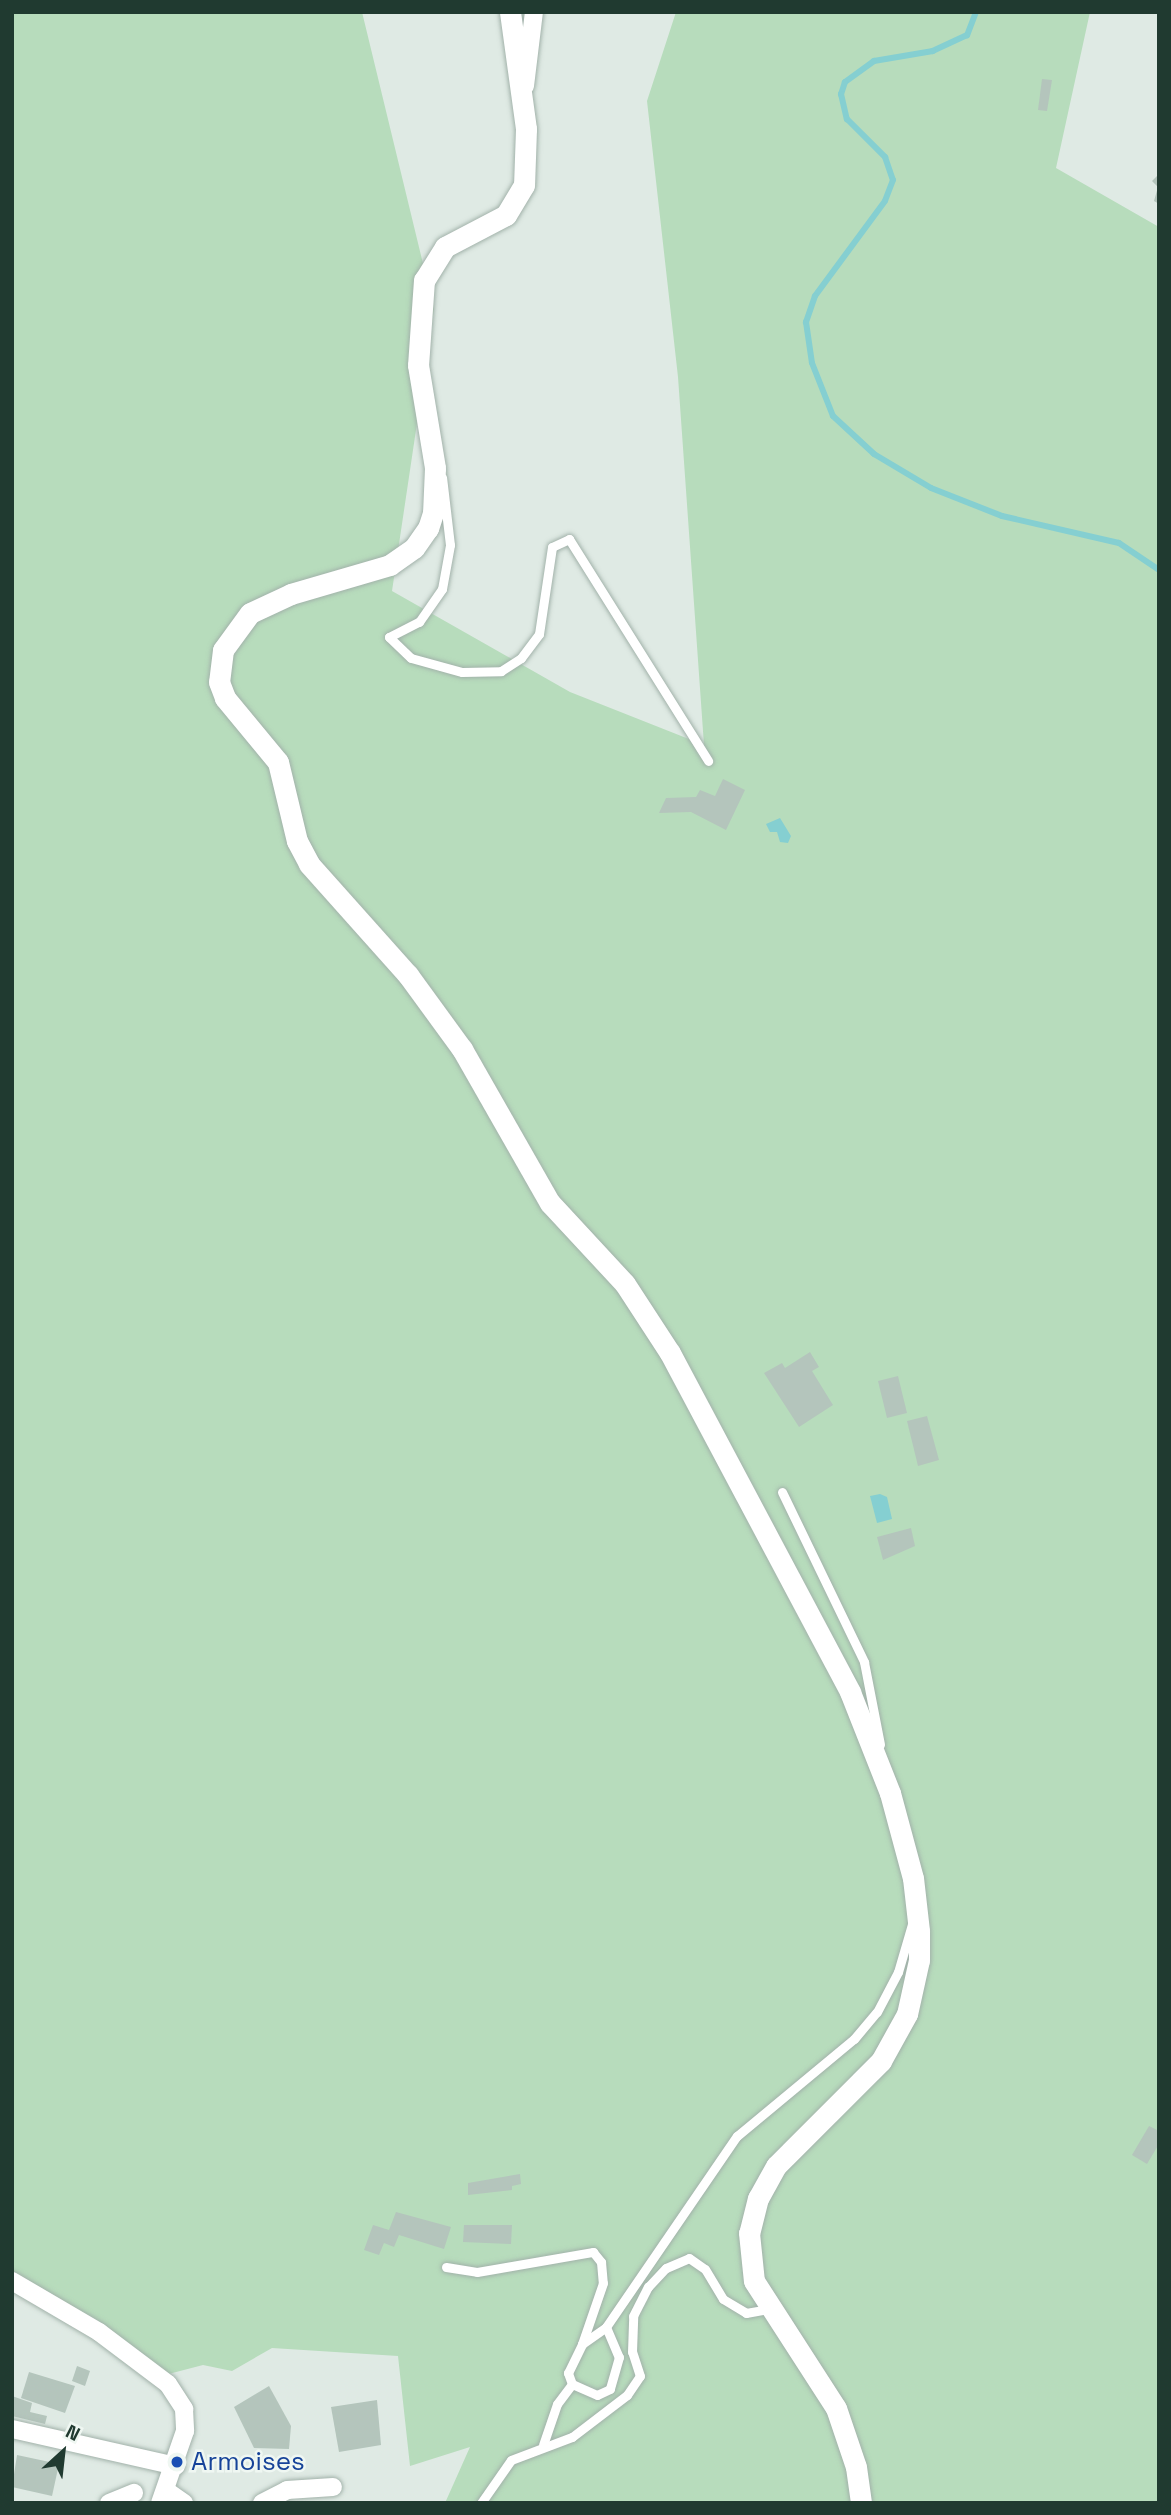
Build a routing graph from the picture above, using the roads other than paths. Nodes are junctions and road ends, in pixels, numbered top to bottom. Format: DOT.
graph roads {
  1 [pos="510,12"];
  2 [pos="534,12"];
  3 [pos="522,104"];
  4 [pos="431,426"];
  5 [pos="708,761"];
  6 [pos="782,1492"];
  7 [pos="890,1793"];
  8 [pos="916,1908"];
  9 [pos="446,2267"];
  10 [pos="12,2281"];
  11 [pos="768,2309"];
  12 [pos="606,2327"];
  13 [pos="582,2344"];
  14 [pos="572,2384"];
  15 [pos="12,2429"];
  16 [pos="543,2445"];
  17 [pos="176,2466"];
  18 [pos="333,2487"];
  19 [pos="134,2493"];
  20 [pos="164,2497"];
  21 [pos="109,2503"];
  22 [pos="184,2503"];
  23 [pos="262,2503"];
  24 [pos="481,2503"];
  25 [pos="861,2503"];
  1 -- 3 [label="street"];
  2 -- 3 [label="street"];
  3 -- 4 [label="street"];
  4 -- 5 [label="lane"];
  4 -- 7 [label="street"];
  6 -- 7 [label="lane"];
  7 -- 8 [label="street"];
  8 -- 11 [label="street"];
  8 -- 12 [label="lane"];
  9 -- 13 [label="lane"];
  10 -- 17 [label="street"];
  11 -- 16 [label="lane"];
  11 -- 25 [label="street"];
  12 -- 13 [label="lane"];
  12 -- 14 [label="lane"];
  13 -- 14 [label="lane"];
  14 -- 16 [label="lane"];
  15 -- 17 [label="street"];
  16 -- 24 [label="lane"];
  17 -- 20 [label="street"];
  18 -- 23 [label="street"];
  19 -- 21 [label="street"];
  20 -- 22 [label="street"];
}
